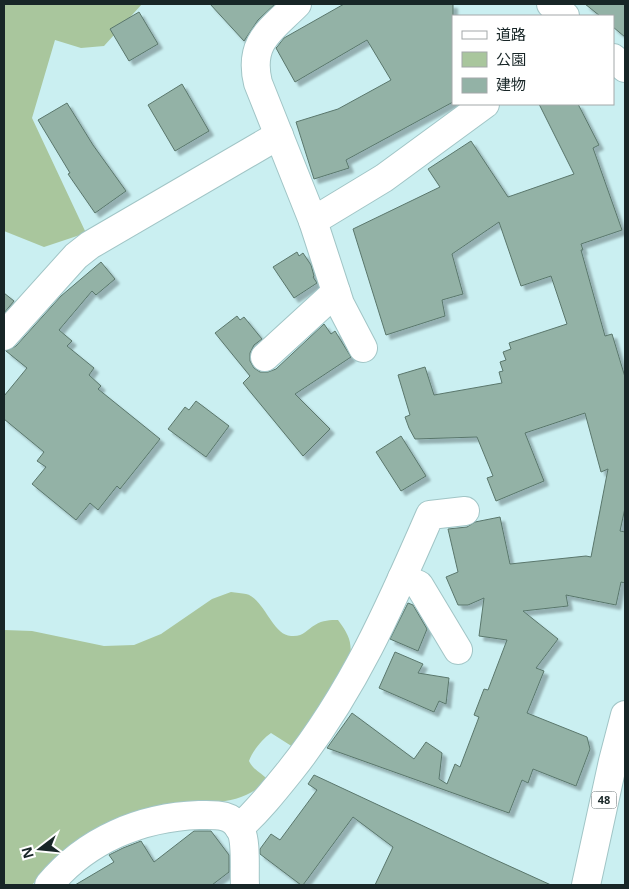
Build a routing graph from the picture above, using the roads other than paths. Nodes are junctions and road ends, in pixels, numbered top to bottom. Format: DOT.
graph roads {
  1 [pos="297,4"];
  2 [pos="551,4"];
  3 [pos="564,15"];
  4 [pos="614,59"];
  5 [pos="625,68"];
  6 [pos="484,105"];
  7 [pos="279,135"];
  8 [pos="313,221"];
  9 [pos="336,292"];
  10 [pos="4,336"];
  11 [pos="363,348"];
  12 [pos="265,357"];
  13 [pos="465,511"];
  14 [pos="402,578"];
  15 [pos="458,650"];
  16 [pos="625,716"];
  17 [pos="239,828"];
  18 [pos="49,885"];
  19 [pos="245,885"];
  20 [pos="586,885"];
  1 -- 7 [label="street"];
  2 -- 3 [label="street"];
  4 -- 5 [label="street"];
  6 -- 8 [label="street"];
  7 -- 8 [label="street"];
  7 -- 10 [label="street"];
  8 -- 9 [label="street"];
  9 -- 11 [label="street"];
  9 -- 12 [label="street"];
  13 -- 14 [label="street"];
  14 -- 15 [label="street"];
  14 -- 17 [label="street"];
  16 -- 20 [label="street, 48"];
  17 -- 18 [label="street"];
  17 -- 19 [label="street"];
}
